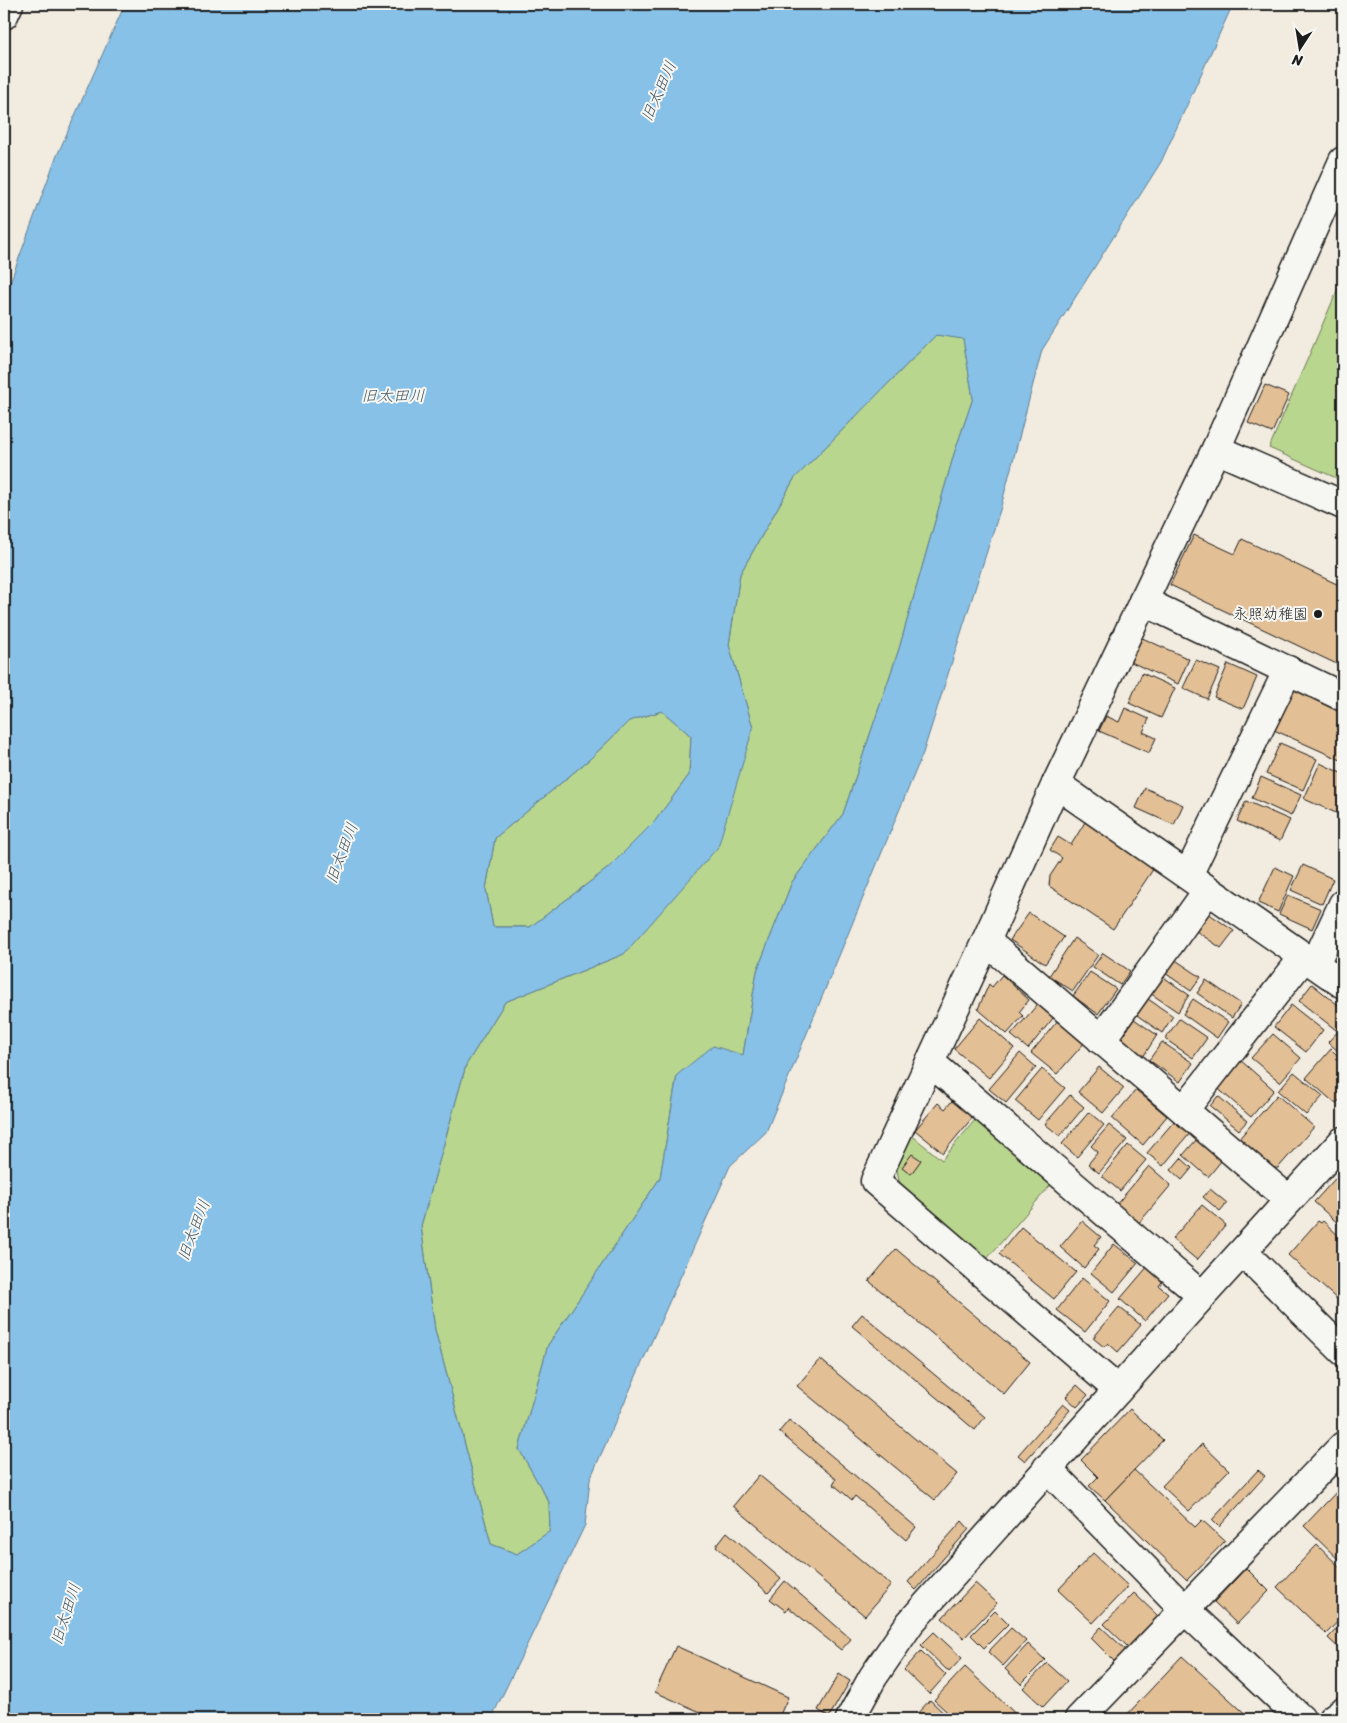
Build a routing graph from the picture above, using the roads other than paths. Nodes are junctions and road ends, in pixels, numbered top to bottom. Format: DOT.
graph roads {
  1 [pos="8,4"];
  2 [pos="4,15"];
  3 [pos="1343,161"];
  4 [pos="1216,449"];
  5 [pos="1343,505"];
  6 [pos="1143,601"];
  7 [pos="1288,670"];
  8 [pos="1343,697"];
  9 [pos="1056,784"];
  10 [pos="1198,882"];
  11 [pos="1343,904"];
  12 [pos="986,942"];
  13 [pos="1310,961"];
  14 [pos="1343,984"];
  15 [pos="1101,1040"];
  16 [pos="930,1062"];
  17 [pos="1184,1110"];
  18 [pos="1343,1140"];
  19 [pos="1289,1200"];
  20 [pos="1243,1252"];
  21 [pos="1202,1296"];
  22 [pos="1343,1351"];
  23 [pos="1118,1390"];
  24 [pos="1343,1446"];
  25 [pos="1047,1468"];
  26 [pos="1184,1609"];
  27 [pos="1343,1711"];
  28 [pos="850,1719"];
  29 [pos="1079,1719"];
  30 [pos="1301,1719"];
  31 [pos="1332,1719"];
  1 -- 2 [label="street"];
  3 -- 4 [label="street"];
  4 -- 5 [label="street"];
  4 -- 6 [label="street"];
  6 -- 7 [label="street"];
  6 -- 9 [label="street"];
  7 -- 8 [label="street"];
  7 -- 10 [label="street"];
  9 -- 10 [label="street"];
  9 -- 12 [label="street"];
  10 -- 13 [label="street"];
  10 -- 15 [label="street"];
  11 -- 13 [label="street"];
  12 -- 15 [label="street"];
  12 -- 16 [label="street"];
  13 -- 14 [label="street"];
  13 -- 17 [label="street"];
  15 -- 17 [label="street"];
  16 -- 21 [label="street"];
  16 -- 23 [label="street"];
  17 -- 19 [label="street"];
  18 -- 19 [label="street"];
  19 -- 20 [label="street"];
  20 -- 21 [label="street"];
  20 -- 22 [label="street"];
  21 -- 23 [label="street"];
  23 -- 25 [label="street"];
  24 -- 26 [label="street"];
  25 -- 26 [label="street"];
  25 -- 28 [label="street"];
  26 -- 29 [label="street"];
  26 -- 30 [label="street"];
  27 -- 31 [label="street"];
}
